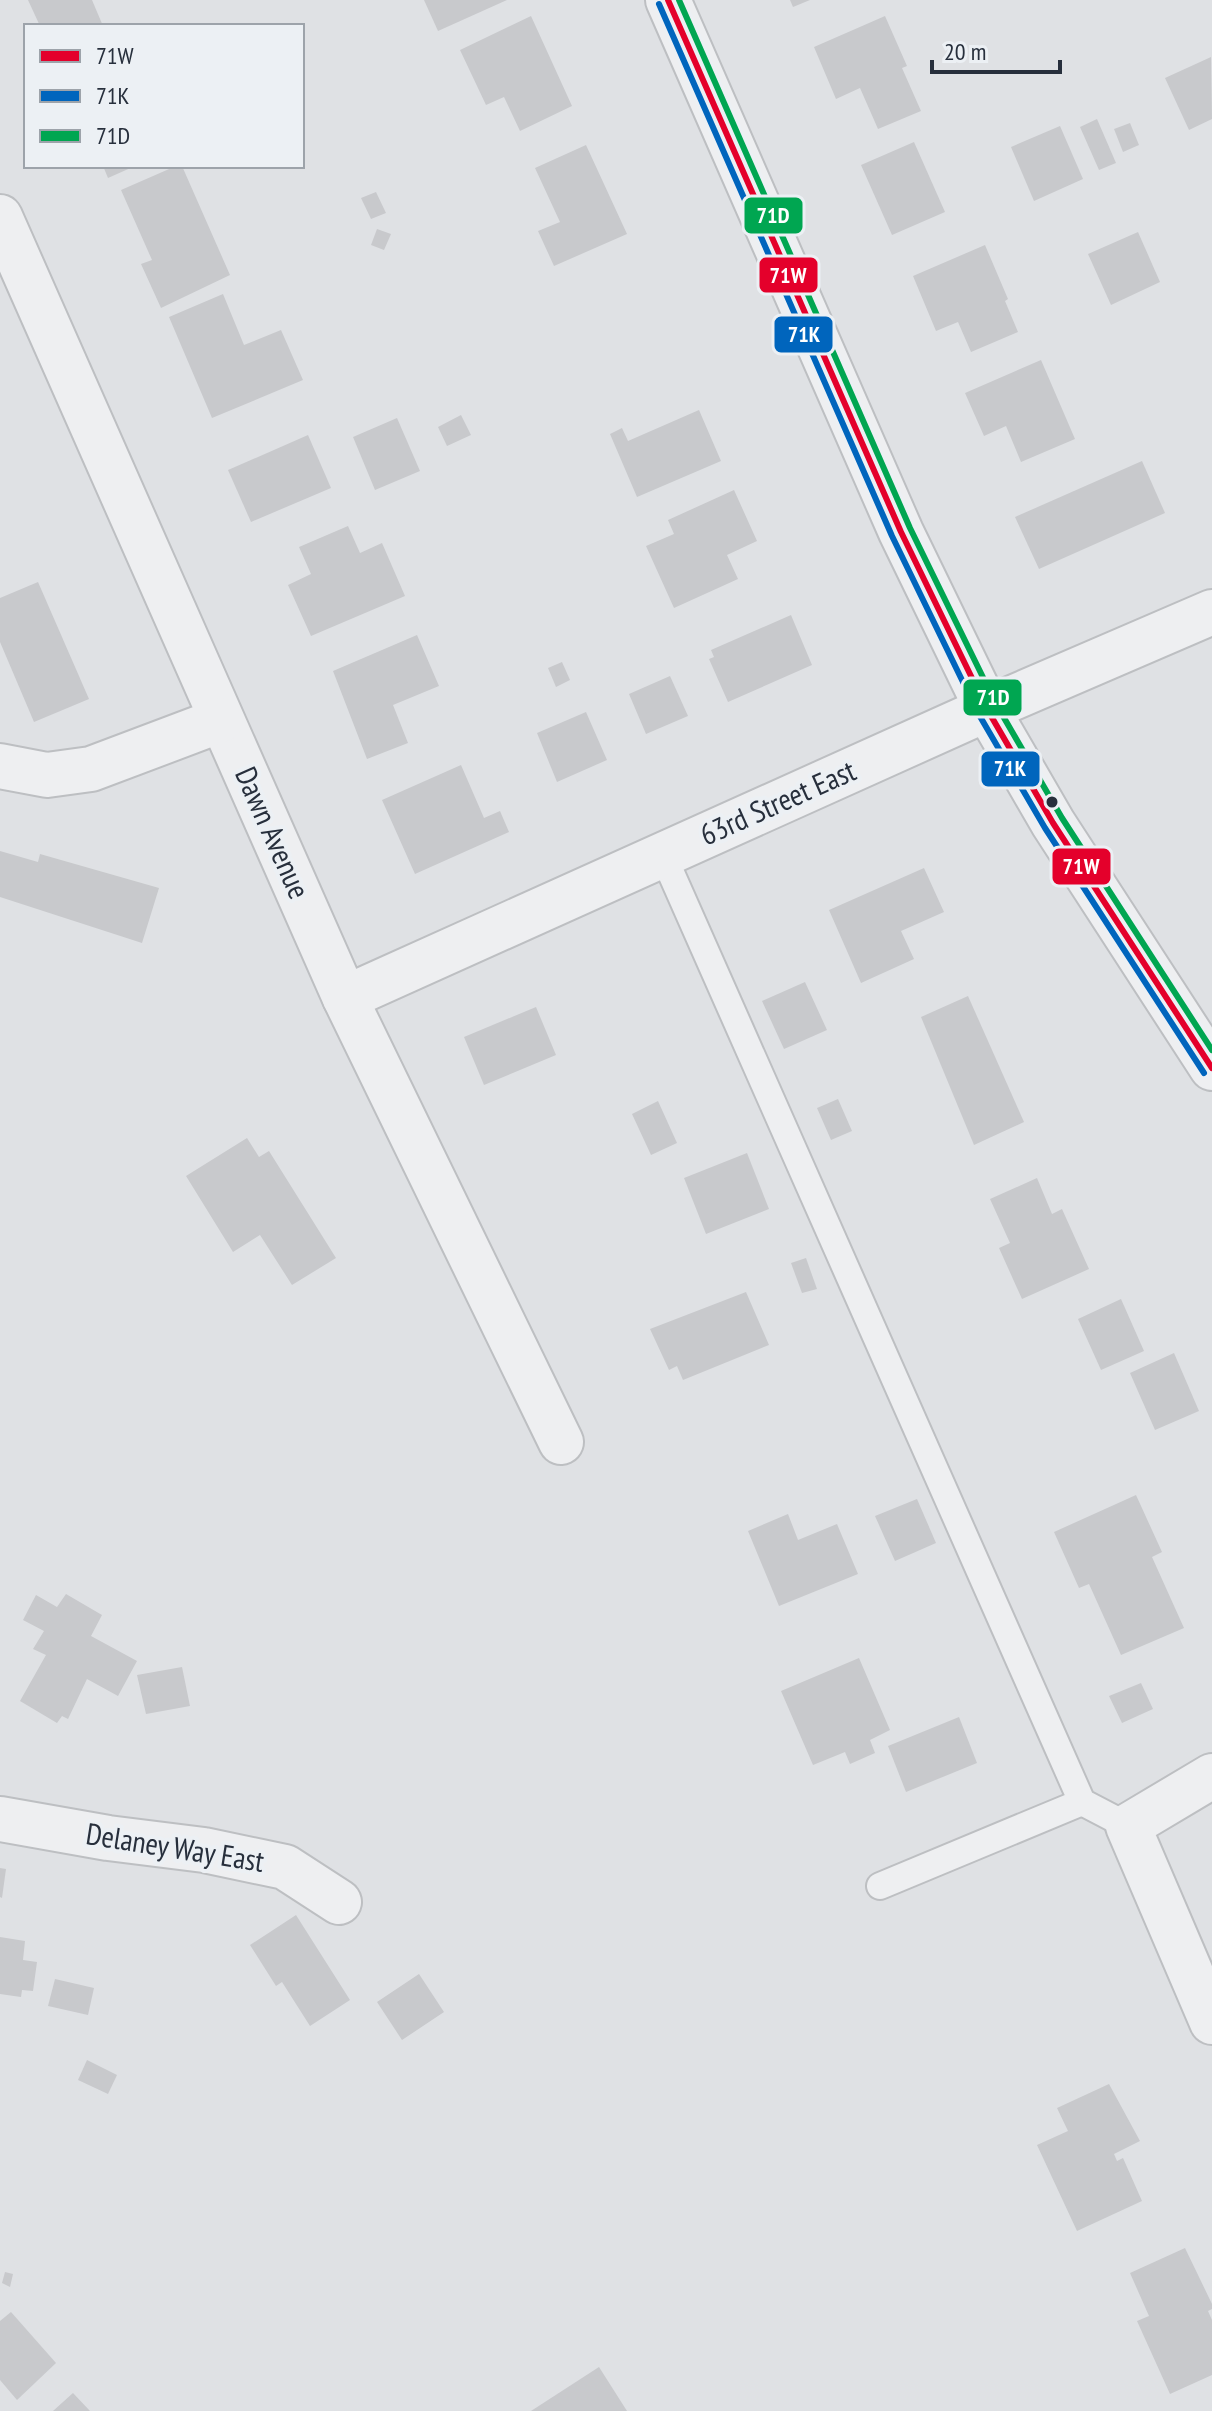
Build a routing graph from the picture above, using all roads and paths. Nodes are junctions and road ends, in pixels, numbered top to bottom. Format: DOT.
graph roads {
  1 [pos="668,0"];
  2 [pos="0,217"];
  3 [pos="1212,612"];
  4 [pos="987,709"];
  5 [pos="221,720"];
  6 [pos="0,766"];
  7 [pos="663,855"];
  8 [pos="345,998"];
  9 [pos="1212,1068"];
  10 [pos="561,1442"];
  11 [pos="1212,1776"];
  12 [pos="1082,1802"];
  13 [pos="0,1819"];
  14 [pos="1128,1826"];
  15 [pos="880,1886"];
  16 [pos="339,1902"];
  17 [pos="1212,2022"];
  1 -- 4 [label="street"];
  2 -- 5 [label="street, Dawn Avenue"];
  3 -- 4 [label="street, 63rd Street East"];
  4 -- 7 [label="street, 63rd Street East"];
  4 -- 9 [label="street"];
  5 -- 6 [label="street"];
  5 -- 8 [label="street, Dawn Avenue"];
  7 -- 8 [label="street, 63rd Street East"];
  7 -- 12 [label="lane"];
  8 -- 10 [label="street, Dawn Avenue"];
  11 -- 14 [label="street"];
  12 -- 14 [label="lane"];
  12 -- 15 [label="lane"];
  13 -- 16 [label="street, Delaney Way East"];
  14 -- 17 [label="street"];
}
